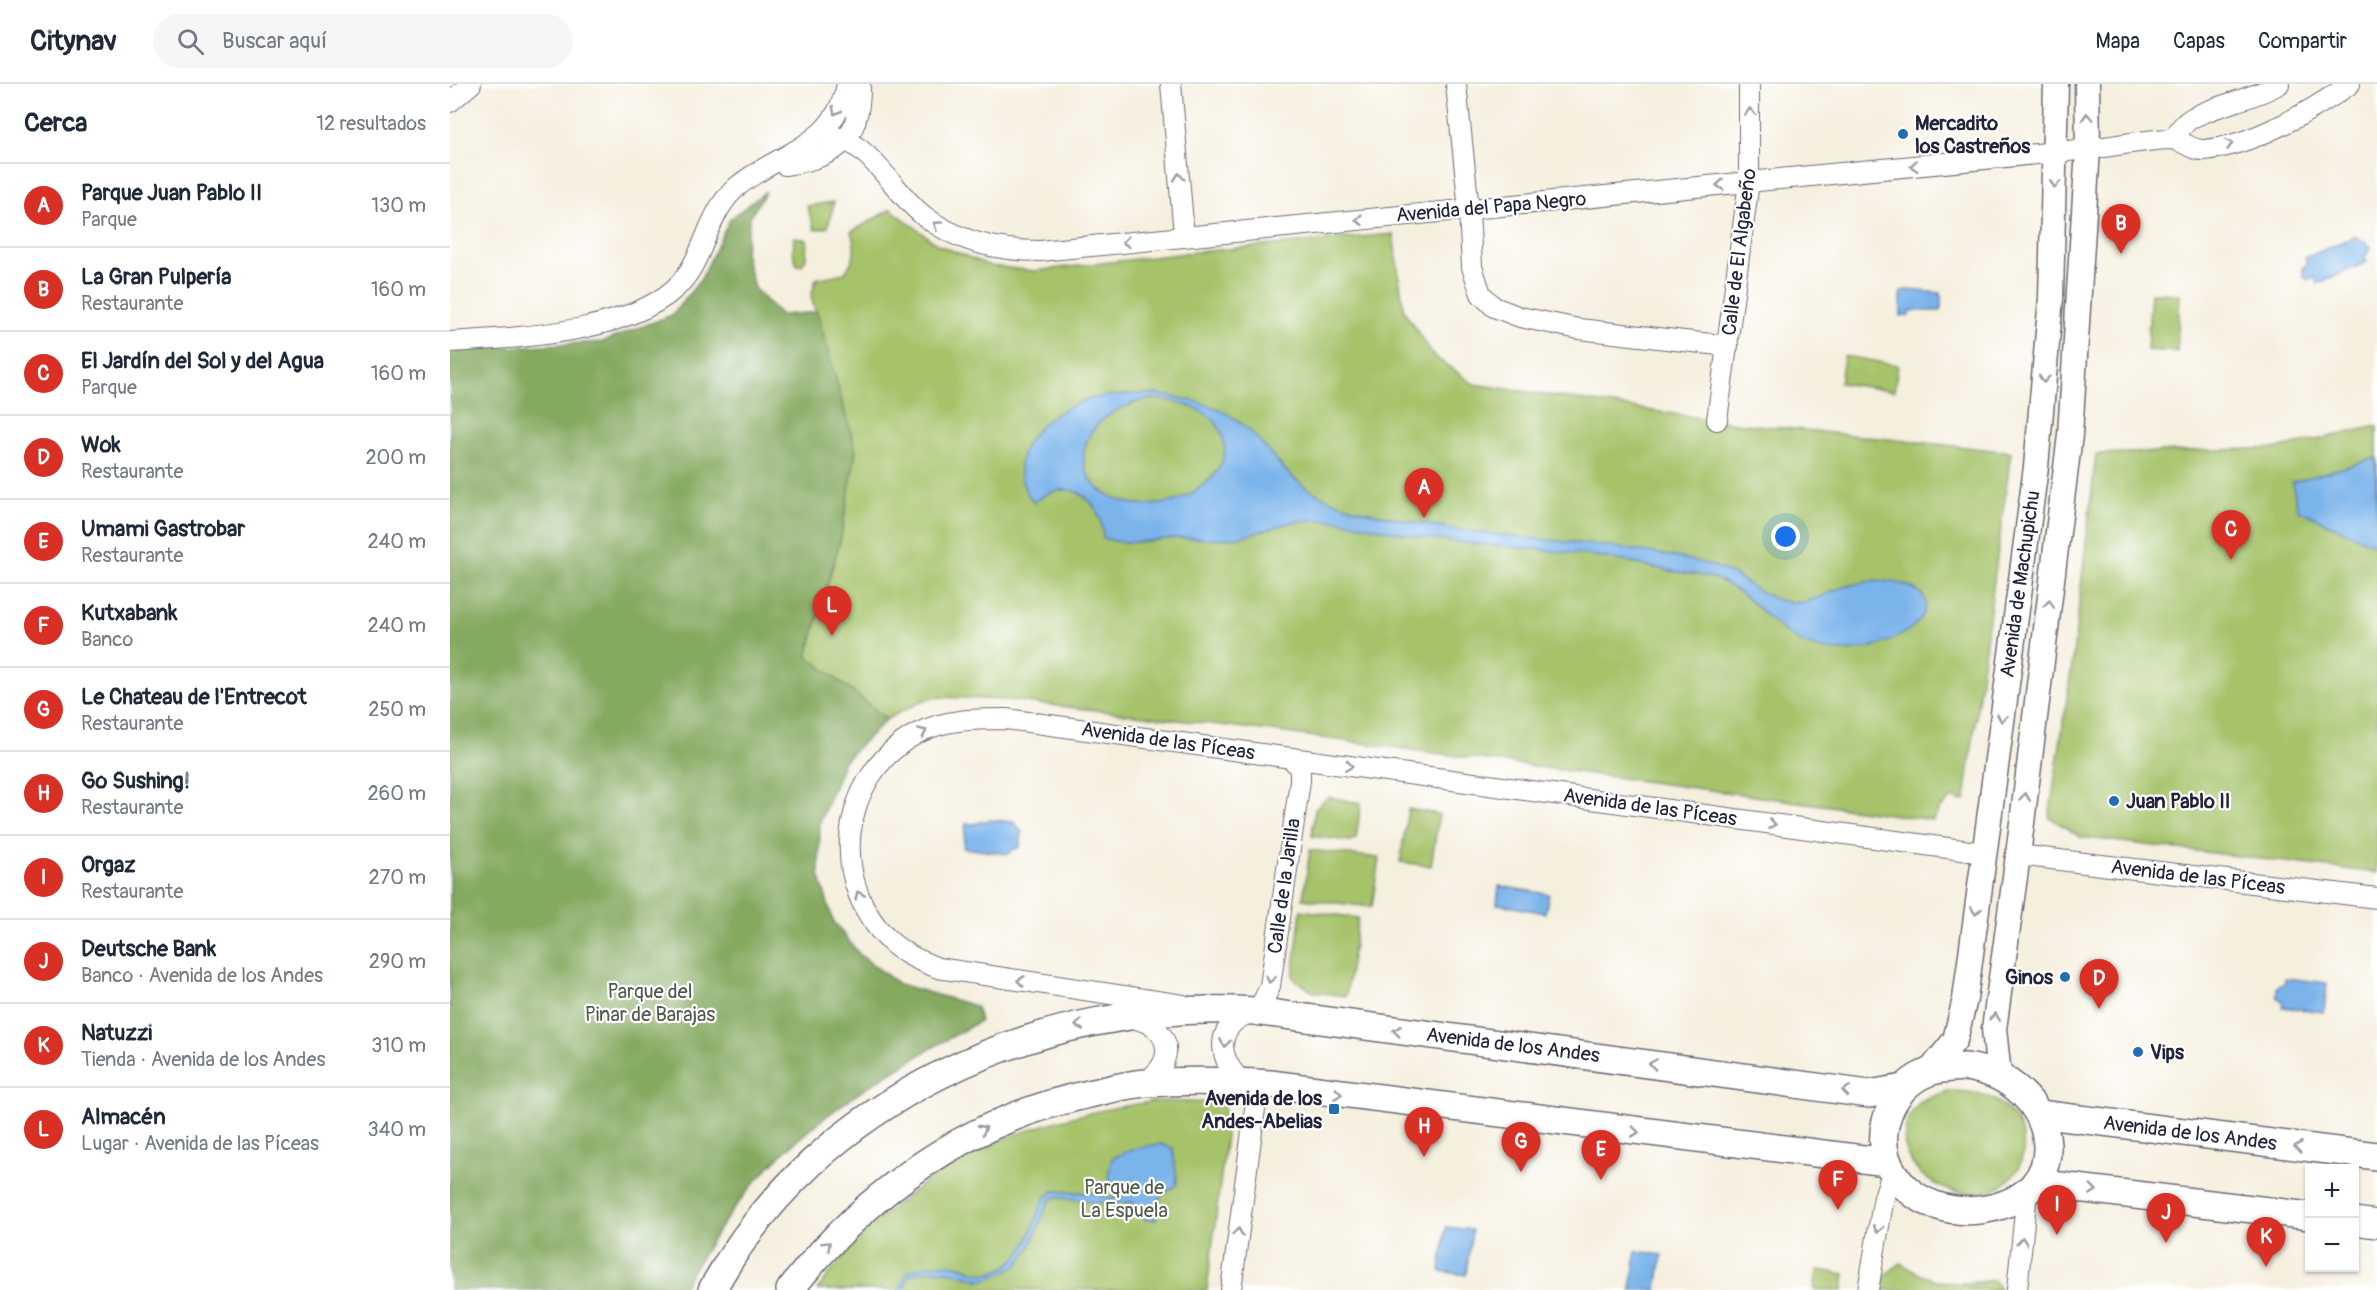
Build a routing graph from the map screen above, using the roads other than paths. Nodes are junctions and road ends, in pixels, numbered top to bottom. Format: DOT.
graph roads {
  1 [pos="471,84"];
  2 [pos="847,84"];
  3 [pos="860,84"];
  4 [pos="1171,84"];
  5 [pos="1456,84"];
  6 [pos="1749,84"];
  7 [pos="2056,84"];
  8 [pos="2087,84"];
  9 [pos="2279,84"];
  10 [pos="2350,84"];
  11 [pos="450,102"];
  12 [pos="819,135"];
  13 [pos="848,139"];
  14 [pos="2174,139"];
  15 [pos="2088,150"];
  16 [pos="2056,152"];
  17 [pos="771,166"];
  18 [pos="1749,182"];
  19 [pos="1469,210"];
  20 [pos="1184,235"];
  21 [pos="450,342"];
  22 [pos="1728,346"];
  23 [pos="1717,420"];
  24 [pos="1292,758"];
  25 [pos="1984,853"];
  26 [pos="2019,855"];
  27 [pos="2377,898"];
  28 [pos="1203,1009"];
  29 [pos="1254,1011"];
  30 [pos="1122,1017"];
  31 [pos="1929,1072"];
  32 [pos="1999,1075"];
  33 [pos="1243,1082"];
  34 [pos="1145,1083"];
  35 [pos="1270,1084"];
  36 [pos="1904,1088"];
  37 [pos="2039,1114"];
  38 [pos="2377,1156"];
  39 [pos="1889,1168"];
  40 [pos="2031,1188"];
  41 [pos="2305,1215"];
  42 [pos="2359,1222"];
  43 [pos="2377,1224"];
  44 [pos="712,1290"];
  45 [pos="790,1290"];
  46 [pos="1231,1290"];
  47 [pos="1868,1290"];
  48 [pos="2018,1290"];
  1 -- 11 [label="street"];
  2 -- 12 [label="street, one-way"];
  3 -- 13 [label="street"];
  20 -- 4 [label="street, one-way"];
  5 -- 19 [label="street"];
  18 -- 6 [label="street, Calle de El Algabeño, one-way"];
  7 -- 16 [label="street, Avenida de Machupichu"];
  15 -- 8 [label="street, Avenida de Machupichu, one-way"];
  9 -- 14 [label="street"];
  14 -- 10 [label="street, Avenida del Papa Negro, one-way"];
  12 -- 13 [label="street"];
  12 -- 17 [label="street"];
  13 -- 17 [label="street"];
  20 -- 13 [label="street, Avenida del Papa Negro, one-way"];
  14 -- 15 [label="street, Avenida del Papa Negro"];
  15 -- 16 [label="street, Avenida del Papa Negro"];
  26 -- 15 [label="street, Avenida de Machupichu, one-way"];
  16 -- 18 [label="street, Avenida del Papa Negro, one-way"];
  16 -- 25 [label="street, Avenida de Machupichu, one-way"];
  17 -- 21 [label="street"];
  18 -- 19 [label="street, Avenida del Papa Negro, one-way"];
  18 -- 22 [label="street, Calle de El Algabeño"];
  19 -- 20 [label="street, Avenida del Papa Negro, one-way"];
  19 -- 22 [label="street"];
  22 -- 23 [label="street, Calle de El Algabeño"];
  24 -- 25 [label="street, Avenida de las Píceas, one-way"];
  28 -- 24 [label="street, Avenida de las Píceas, one-way"];
  24 -- 29 [label="street, Calle de la Jarilla, one-way"];
  25 -- 26 [label="street"];
  25 -- 31 [label="street, Avenida de Machupichu, one-way"];
  26 -- 27 [label="street, Avenida de las Píceas"];
  32 -- 26 [label="street, Avenida de Machupichu, one-way"];
  28 -- 29 [label="main road, Avenida de los Andes"];
  28 -- 30 [label="main road, Avenida de los Andes"];
  29 -- 33 [label="street, one-way"];
  36 -- 29 [label="main road, Avenida de los Andes, one-way"];
  30 -- 34 [label="street, Avenida de los Andes"];
  30 -- 44 [label="main road, Avenida de los Andes, one-way"];
  31 -- 32 [label="main road"];
  31 -- 36 [label="main road"];
  32 -- 37 [label="main road"];
  33 -- 34 [label="main road"];
  33 -- 35 [label="main road"];
  45 -- 34 [label="main road, one-way"];
  35 -- 39 [label="main road, one-way"];
  46 -- 35 [label="street, one-way"];
  36 -- 39 [label="main road"];
  38 -- 37 [label="main road, Avenida de los Andes, one-way"];
  37 -- 40 [label="main road"];
  39 -- 40 [label="main road"];
  39 -- 47 [label="street, one-way"];
  40 -- 41 [label="main road, one-way"];
  48 -- 40 [label="street, one-way"];
  42 -- 43 [label="main road"];
}
